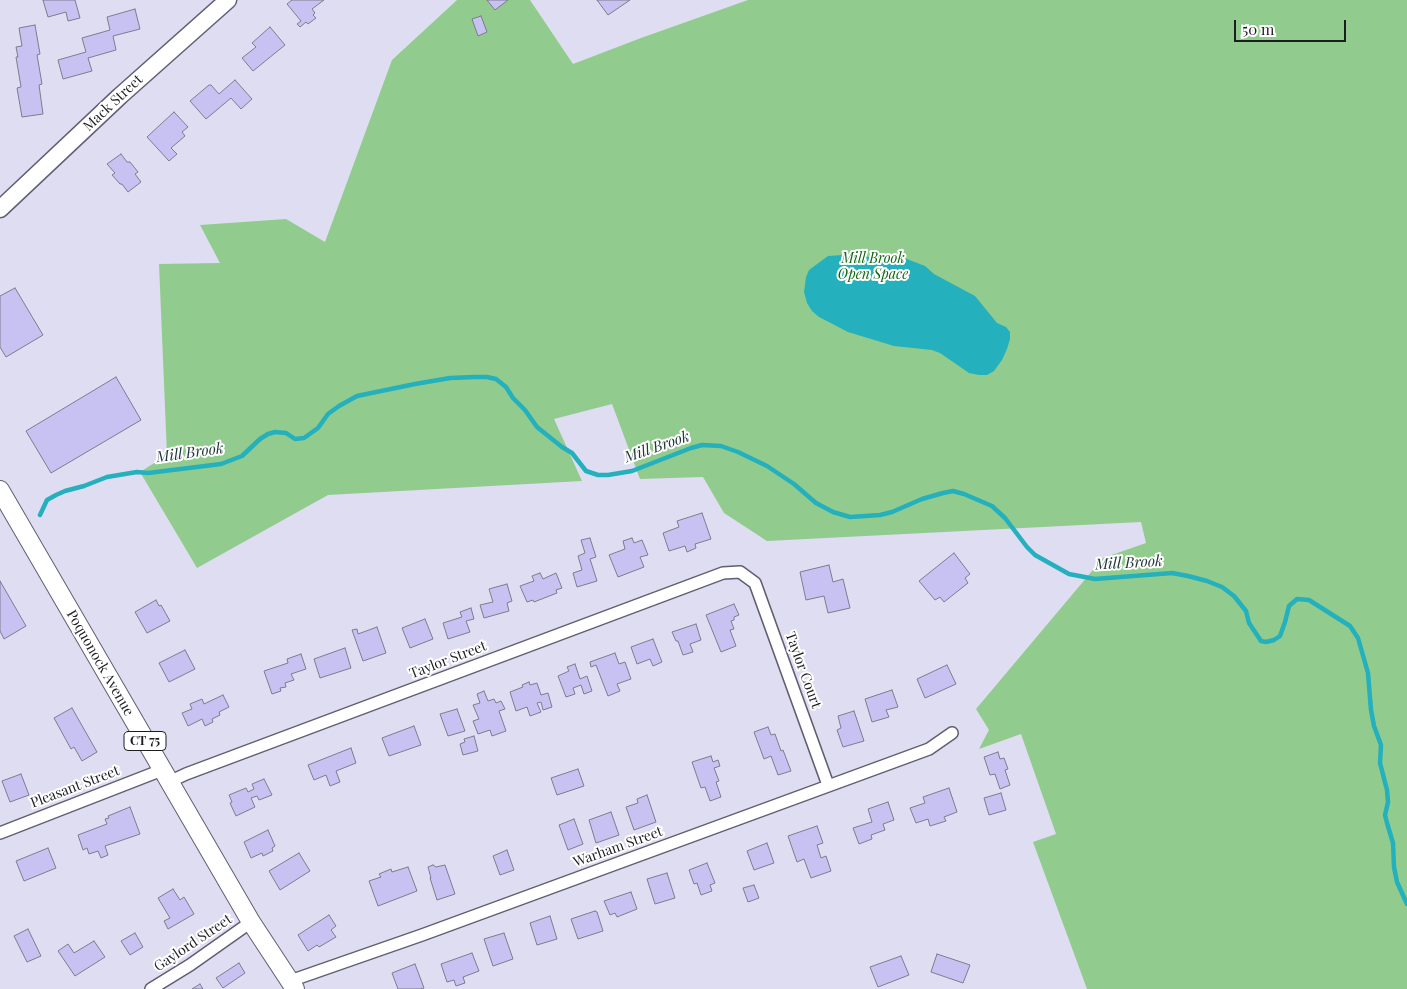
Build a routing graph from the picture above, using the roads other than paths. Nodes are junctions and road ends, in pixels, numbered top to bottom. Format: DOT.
graph roads {
  1 [pos="228,0"];
  2 [pos="0,209"];
  3 [pos="0,490"];
  4 [pos="740,572"];
  5 [pos="952,733"];
  6 [pos="166,776"];
  7 [pos="828,785"];
  8 [pos="0,832"];
  9 [pos="251,922"];
  10 [pos="293,985"];
  11 [pos="151,989"];
  1 -- 2 [label="street, Mack Street"];
  3 -- 6 [label="main road, Poquonock Avenue / CT 75"];
  4 -- 6 [label="street, Taylor Street"];
  4 -- 7 [label="street, Taylor Court"];
  5 -- 7 [label="street, Warham Street"];
  6 -- 8 [label="street, Pleasant Street"];
  6 -- 9 [label="main road, Poquonock Avenue / CT 75"];
  7 -- 10 [label="street, Warham Street"];
  9 -- 10 [label="main road, Poquonock Avenue / CT 75"];
  9 -- 11 [label="street, Gaylord Street"];
}
